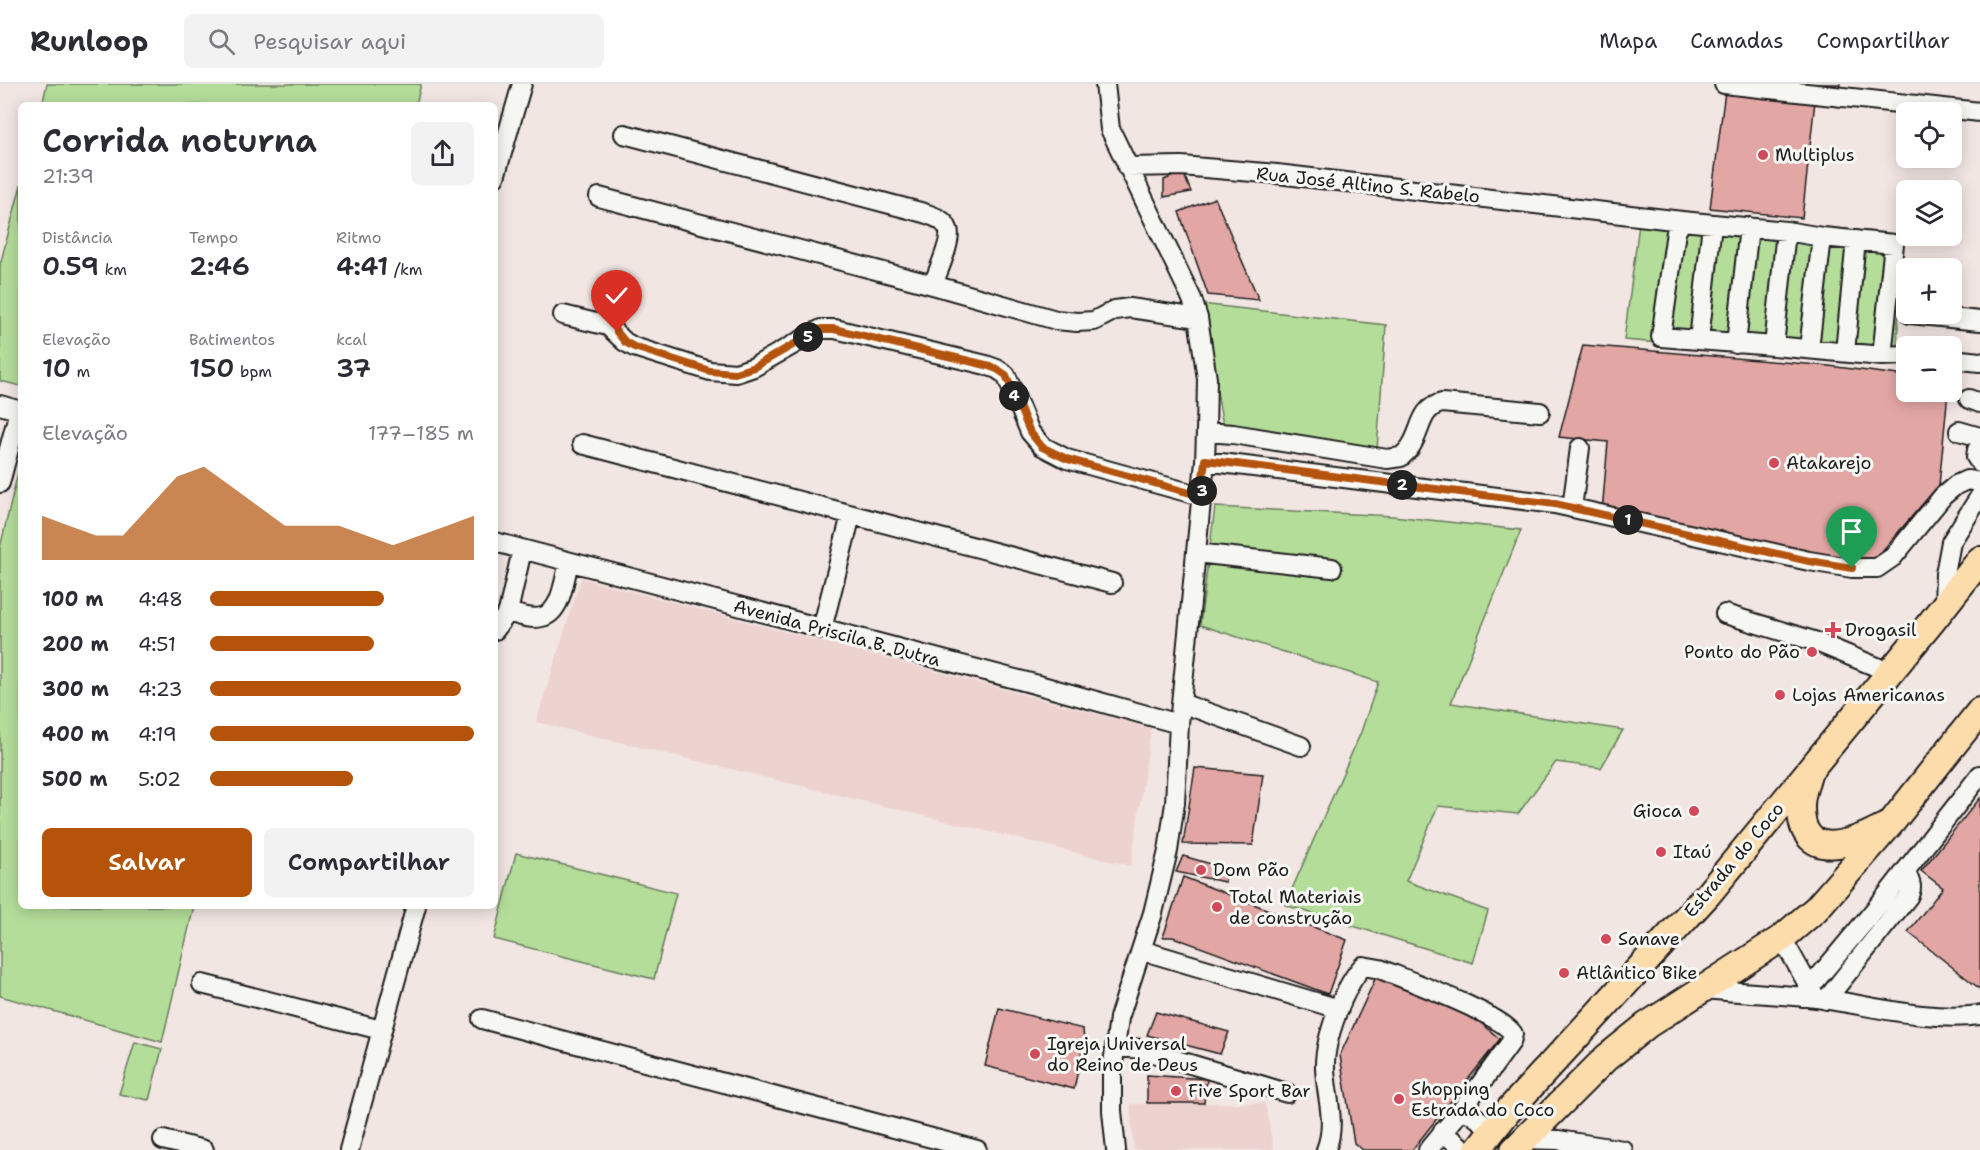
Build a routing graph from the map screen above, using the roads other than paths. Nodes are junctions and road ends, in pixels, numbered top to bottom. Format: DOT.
graph roads {
  1 [pos="522,84"];
  2 [pos="1105,84"];
  3 [pos="1724,84"];
  4 [pos="1980,112"];
  5 [pos="624,134"];
  6 [pos="498,167"];
  7 [pos="1127,167"];
  8 [pos="599,198"];
  9 [pos="1682,221"];
  10 [pos="1712,224"];
  11 [pos="1749,227"];
  12 [pos="1786,231"];
  13 [pos="1822,237"];
  14 [pos="1856,240"];
  15 [pos="933,285"];
  16 [pos="1887,311"];
  17 [pos="1896,312"];
  18 [pos="563,315"];
  19 [pos="1197,318"];
  20 [pos="1962,319"];
  21 [pos="1980,321"];
  22 [pos="1699,340"];
  23 [pos="1736,344"];
  24 [pos="1774,346"];
  25 [pos="1809,349"];
  26 [pos="1845,352"];
  27 [pos="1896,355"];
  28 [pos="1882,356"];
  29 [pos="1962,360"];
  30 [pos="1980,362"];
  31 [pos="0,405"];
  32 [pos="18,410"];
  33 [pos="1540,412"];
  34 [pos="18,418"];
  35 [pos="1959,431"];
  36 [pos="1206,432"];
  37 [pos="1980,437"];
  38 [pos="582,444"];
  39 [pos="1980,446"];
  40 [pos="1580,448"];
  41 [pos="1205,460"];
  42 [pos="1980,464"];
  43 [pos="1974,481"];
  44 [pos="0,483"];
  45 [pos="1201,496"];
  46 [pos="1980,496"];
  47 [pos="1572,507"];
  48 [pos="851,514"];
  49 [pos="498,543"];
  50 [pos="522,550"];
  51 [pos="1196,553"];
  52 [pos="1980,560"];
  53 [pos="569,562"];
  54 [pos="1332,568"];
  55 [pos="1112,583"];
  56 [pos="1944,605"];
  57 [pos="508,612"];
  58 [pos="1725,614"];
  59 [pos="498,626"];
  60 [pos="822,629"];
  61 [pos="1889,672"];
  62 [pos="1181,703"];
  63 [pos="1980,711"];
  64 [pos="1179,724"];
  65 [pos="1301,746"];
  66 [pos="1809,771"];
  67 [pos="1980,775"];
  68 [pos="1892,822"];
  69 [pos="415,909"];
  70 [pos="1782,938"];
  71 [pos="1141,950"];
  72 [pos="202,984"];
  73 [pos="1706,989"];
  74 [pos="1814,996"];
  75 [pos="1339,1009"];
  76 [pos="1980,1015"];
  77 [pos="482,1020"];
  78 [pos="381,1030"];
  79 [pos="1115,1046"];
  80 [pos="1287,1093"];
  81 [pos="1463,1107"];
  82 [pos="1493,1130"];
  83 [pos="1442,1132"];
  84 [pos="163,1140"];
  85 [pos="1519,1144"];
  86 [pos="204,1150"];
  87 [pos="349,1150"];
  88 [pos="977,1150"];
  89 [pos="1116,1150"];
  90 [pos="1326,1150"];
  91 [pos="1428,1150"];
  92 [pos="1465,1150"];
  93 [pos="1477,1150"];
  94 [pos="1623,1150"];
  1 -- 6 [label="street"];
  2 -- 7 [label="street"];
  3 -- 4 [label="street"];
  5 -- 15 [label="street"];
  7 -- 9 [label="street, Rua José Altino S. Rabelo"];
  7 -- 19 [label="street"];
  8 -- 15 [label="street"];
  9 -- 10 [label="street, Rua José Altino S. Rabelo"];
  9 -- 22 [label="street"];
  10 -- 11 [label="street, Rua José Altino S. Rabelo"];
  10 -- 22 [label="street"];
  11 -- 12 [label="street, Rua José Altino S. Rabelo"];
  11 -- 23 [label="street"];
  12 -- 13 [label="street, Rua José Altino S. Rabelo"];
  12 -- 24 [label="street"];
  13 -- 14 [label="street, Rua José Altino S. Rabelo"];
  13 -- 25 [label="street"];
  14 -- 16 [label="street, Rua José Altino S. Rabelo"];
  14 -- 26 [label="street"];
  15 -- 19 [label="street"];
  16 -- 17 [label="street"];
  16 -- 28 [label="street"];
  18 -- 45 [label="street"];
  19 -- 36 [label="street"];
  20 -- 21 [label="street"];
  22 -- 23 [label="street"];
  23 -- 24 [label="street"];
  24 -- 25 [label="street"];
  25 -- 26 [label="street"];
  26 -- 28 [label="street"];
  27 -- 28 [label="street"];
  29 -- 30 [label="street"];
  31 -- 32 [label="street"];
  33 -- 36 [label="street"];
  34 -- 44 [label="street"];
  35 -- 37 [label="street"];
  36 -- 41 [label="street"];
  38 -- 48 [label="street"];
  39 -- 42 [label="street"];
  40 -- 47 [label="street"];
  41 -- 45 [label="street"];
  41 -- 47 [label="street"];
  42 -- 43 [label="street"];
  43 -- 47 [label="street"];
  45 -- 51 [label="street"];
  46 -- 56 [label="street"];
  48 -- 55 [label="street"];
  48 -- 60 [label="street"];
  49 -- 50 [label="street, Avenida Priscila B. Dutra"];
  50 -- 53 [label="street, Avenida Priscila B. Dutra"];
  50 -- 57 [label="street"];
  51 -- 54 [label="street"];
  51 -- 62 [label="street"];
  52 -- 56 [label="highway, Estrada do Coco"];
  53 -- 57 [label="street"];
  53 -- 60 [label="street, Avenida Priscila B. Dutra"];
  56 -- 61 [label="highway, Estrada do Coco"];
  57 -- 59 [label="street"];
  58 -- 61 [label="street"];
  60 -- 64 [label="street, Avenida Priscila B. Dutra"];
  61 -- 66 [label="highway, Estrada do Coco"];
  62 -- 64 [label="street"];
  62 -- 65 [label="street"];
  63 -- 68 [label="highway"];
  64 -- 71 [label="street"];
  66 -- 68 [label="highway"];
  66 -- 82 [label="highway, Estrada do Coco"];
  67 -- 74 [label="street"];
  68 -- 70 [label="highway"];
  69 -- 78 [label="street"];
  70 -- 73 [label="highway"];
  70 -- 74 [label="street"];
  71 -- 75 [label="street"];
  71 -- 79 [label="street"];
  72 -- 78 [label="street"];
  73 -- 74 [label="street"];
  73 -- 85 [label="highway"];
  74 -- 76 [label="street"];
  75 -- 81 [label="street"];
  75 -- 90 [label="street"];
  77 -- 88 [label="street"];
  78 -- 87 [label="street"];
  79 -- 80 [label="street"];
  79 -- 89 [label="street"];
  81 -- 82 [label="street"];
  81 -- 83 [label="street"];
  82 -- 93 [label="highway, Estrada do Coco"];
  83 -- 91 [label="street"];
  83 -- 92 [label="street"];
  84 -- 86 [label="street"];
  85 -- 94 [label="street"];
}
